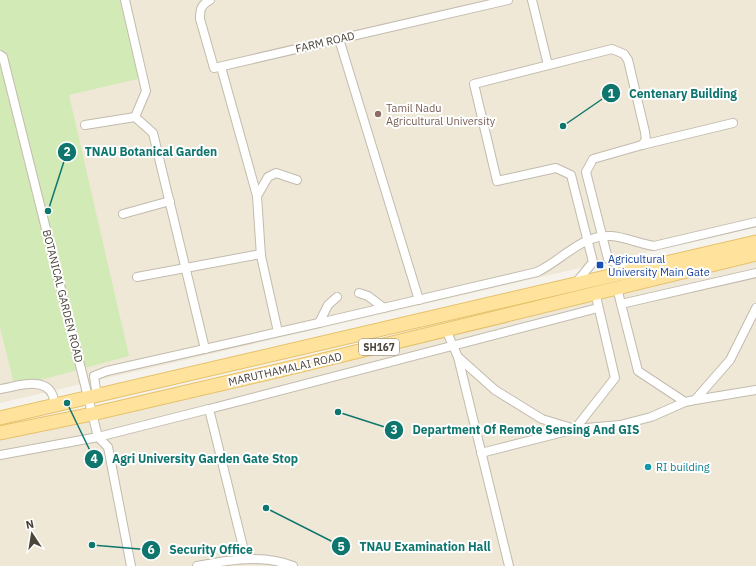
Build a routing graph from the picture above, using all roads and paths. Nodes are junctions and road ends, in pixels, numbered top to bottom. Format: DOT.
graph roads {
  1 [pos="126,0"];
  2 [pos="210,0"];
  3 [pos="508,0"];
  4 [pos="532,0"];
  5 [pos="339,38"];
  6 [pos="0,55"];
  7 [pos="548,65"];
  8 [pos="220,67"];
  9 [pos="135,117"];
  10 [pos="733,123"];
  11 [pos="85,125"];
  12 [pos="642,146"];
  13 [pos="297,180"];
  14 [pos="257,196"];
  15 [pos="170,201"];
  16 [pos="124,214"];
  17 [pos="756,222"];
  18 [pos="602,236"];
  19 [pos="588,240"];
  20 [pos="756,242"];
  21 [pos="261,254"];
  22 [pos="756,254"];
  23 [pos="186,268"];
  24 [pos="633,272"];
  25 [pos="756,273"];
  26 [pos="137,277"];
  27 [pos="574,285"];
  28 [pos="617,288"];
  29 [pos="595,292"];
  30 [pos="359,293"];
  31 [pos="337,297"];
  32 [pos="419,300"];
  33 [pos="621,304"];
  34 [pos="384,308"];
  35 [pos="598,308"];
  36 [pos="756,308"];
  37 [pos="319,323"];
  38 [pos="446,330"];
  39 [pos="278,332"];
  40 [pos="454,345"];
  41 [pos="205,349"];
  42 [pos="458,357"];
  43 [pos="0,390"];
  44 [pos="756,390"];
  45 [pos="93,397"];
  46 [pos="695,400"];
  47 [pos="685,402"];
  48 [pos="55,406"];
  49 [pos="209,409"];
  50 [pos="92,414"];
  51 [pos="0,418"];
  52 [pos="575,429"];
  53 [pos="0,433"];
  54 [pos="98,437"];
  55 [pos="481,453"];
  56 [pos="0,455"];
  57 [pos="246,559"];
  58 [pos="131,566"];
  59 [pos="197,566"];
  60 [pos="293,566"];
  61 [pos="509,566"];
  1 -- 9 [label="street"];
  2 -- 8 [label="street"];
  3 -- 5 [label="street, FARM ROAD"];
  4 -- 7 [label="street"];
  5 -- 8 [label="street, FARM ROAD"];
  5 -- 32 [label="street"];
  6 -- 45 [label="street, BOTANICAL GARDEN ROAD"];
  7 -- 12 [label="street"];
  7 -- 19 [label="street"];
  8 -- 14 [label="street"];
  9 -- 11 [label="street"];
  9 -- 15 [label="street"];
  10 -- 12 [label="street"];
  12 -- 18 [label="street"];
  13 -- 14 [label="street"];
  14 -- 21 [label="street"];
  15 -- 16 [label="street"];
  15 -- 23 [label="street"];
  17 -- 18 [label="street"];
  18 -- 19 [label="street"];
  18 -- 24 [label="street"];
  19 -- 27 [label="street"];
  19 -- 32 [label="street"];
  20 -- 24 [label="main road, MARUTHAMALAI ROAD / SH167"];
  21 -- 23 [label="street"];
  21 -- 39 [label="street"];
  22 -- 28 [label="main road, MARUTHAMALAI ROAD / SH167"];
  23 -- 26 [label="street"];
  23 -- 41 [label="street"];
  24 -- 27 [label="main road, MARUTHAMALAI ROAD / SH167"];
  25 -- 33 [label="street"];
  27 -- 45 [label="main road, MARUTHAMALAI ROAD / SH167"];
  28 -- 29 [label="main road, MARUTHAMALAI ROAD / SH167"];
  28 -- 33 [label="street"];
  29 -- 35 [label="street"];
  29 -- 38 [label="main road, MARUTHAMALAI ROAD / SH167"];
  30 -- 34 [label="street"];
  31 -- 37 [label="street"];
  32 -- 34 [label="street"];
  33 -- 47 [label="street"];
  34 -- 37 [label="street"];
  35 -- 40 [label="street"];
  35 -- 52 [label="street"];
  36 -- 46 [label="street"];
  37 -- 39 [label="street"];
  38 -- 40 [label="street"];
  38 -- 50 [label="main road, MARUTHAMALAI ROAD / SH167"];
  39 -- 41 [label="street"];
  40 -- 42 [label="street"];
  40 -- 49 [label="street"];
  41 -- 45 [label="street"];
  42 -- 52 [label="street"];
  42 -- 55 [label="street"];
  43 -- 48 [label="street"];
  44 -- 46 [label="street"];
  45 -- 48 [label="main road, MARUTHAMALAI ROAD / SH167"];
  45 -- 50 [label="street"];
  46 -- 47 [label="street"];
  47 -- 52 [label="street"];
  48 -- 51 [label="main road, MARUTHAMALAI ROAD / SH167"];
  49 -- 54 [label="street"];
  49 -- 57 [label="street"];
  50 -- 53 [label="main road, MARUTHAMALAI ROAD / SH167"];
  50 -- 54 [label="street"];
  52 -- 55 [label="street"];
  54 -- 56 [label="street"];
  54 -- 58 [label="street"];
  55 -- 61 [label="street"];
  57 -- 59 [label="street"];
  57 -- 60 [label="street"];
}
